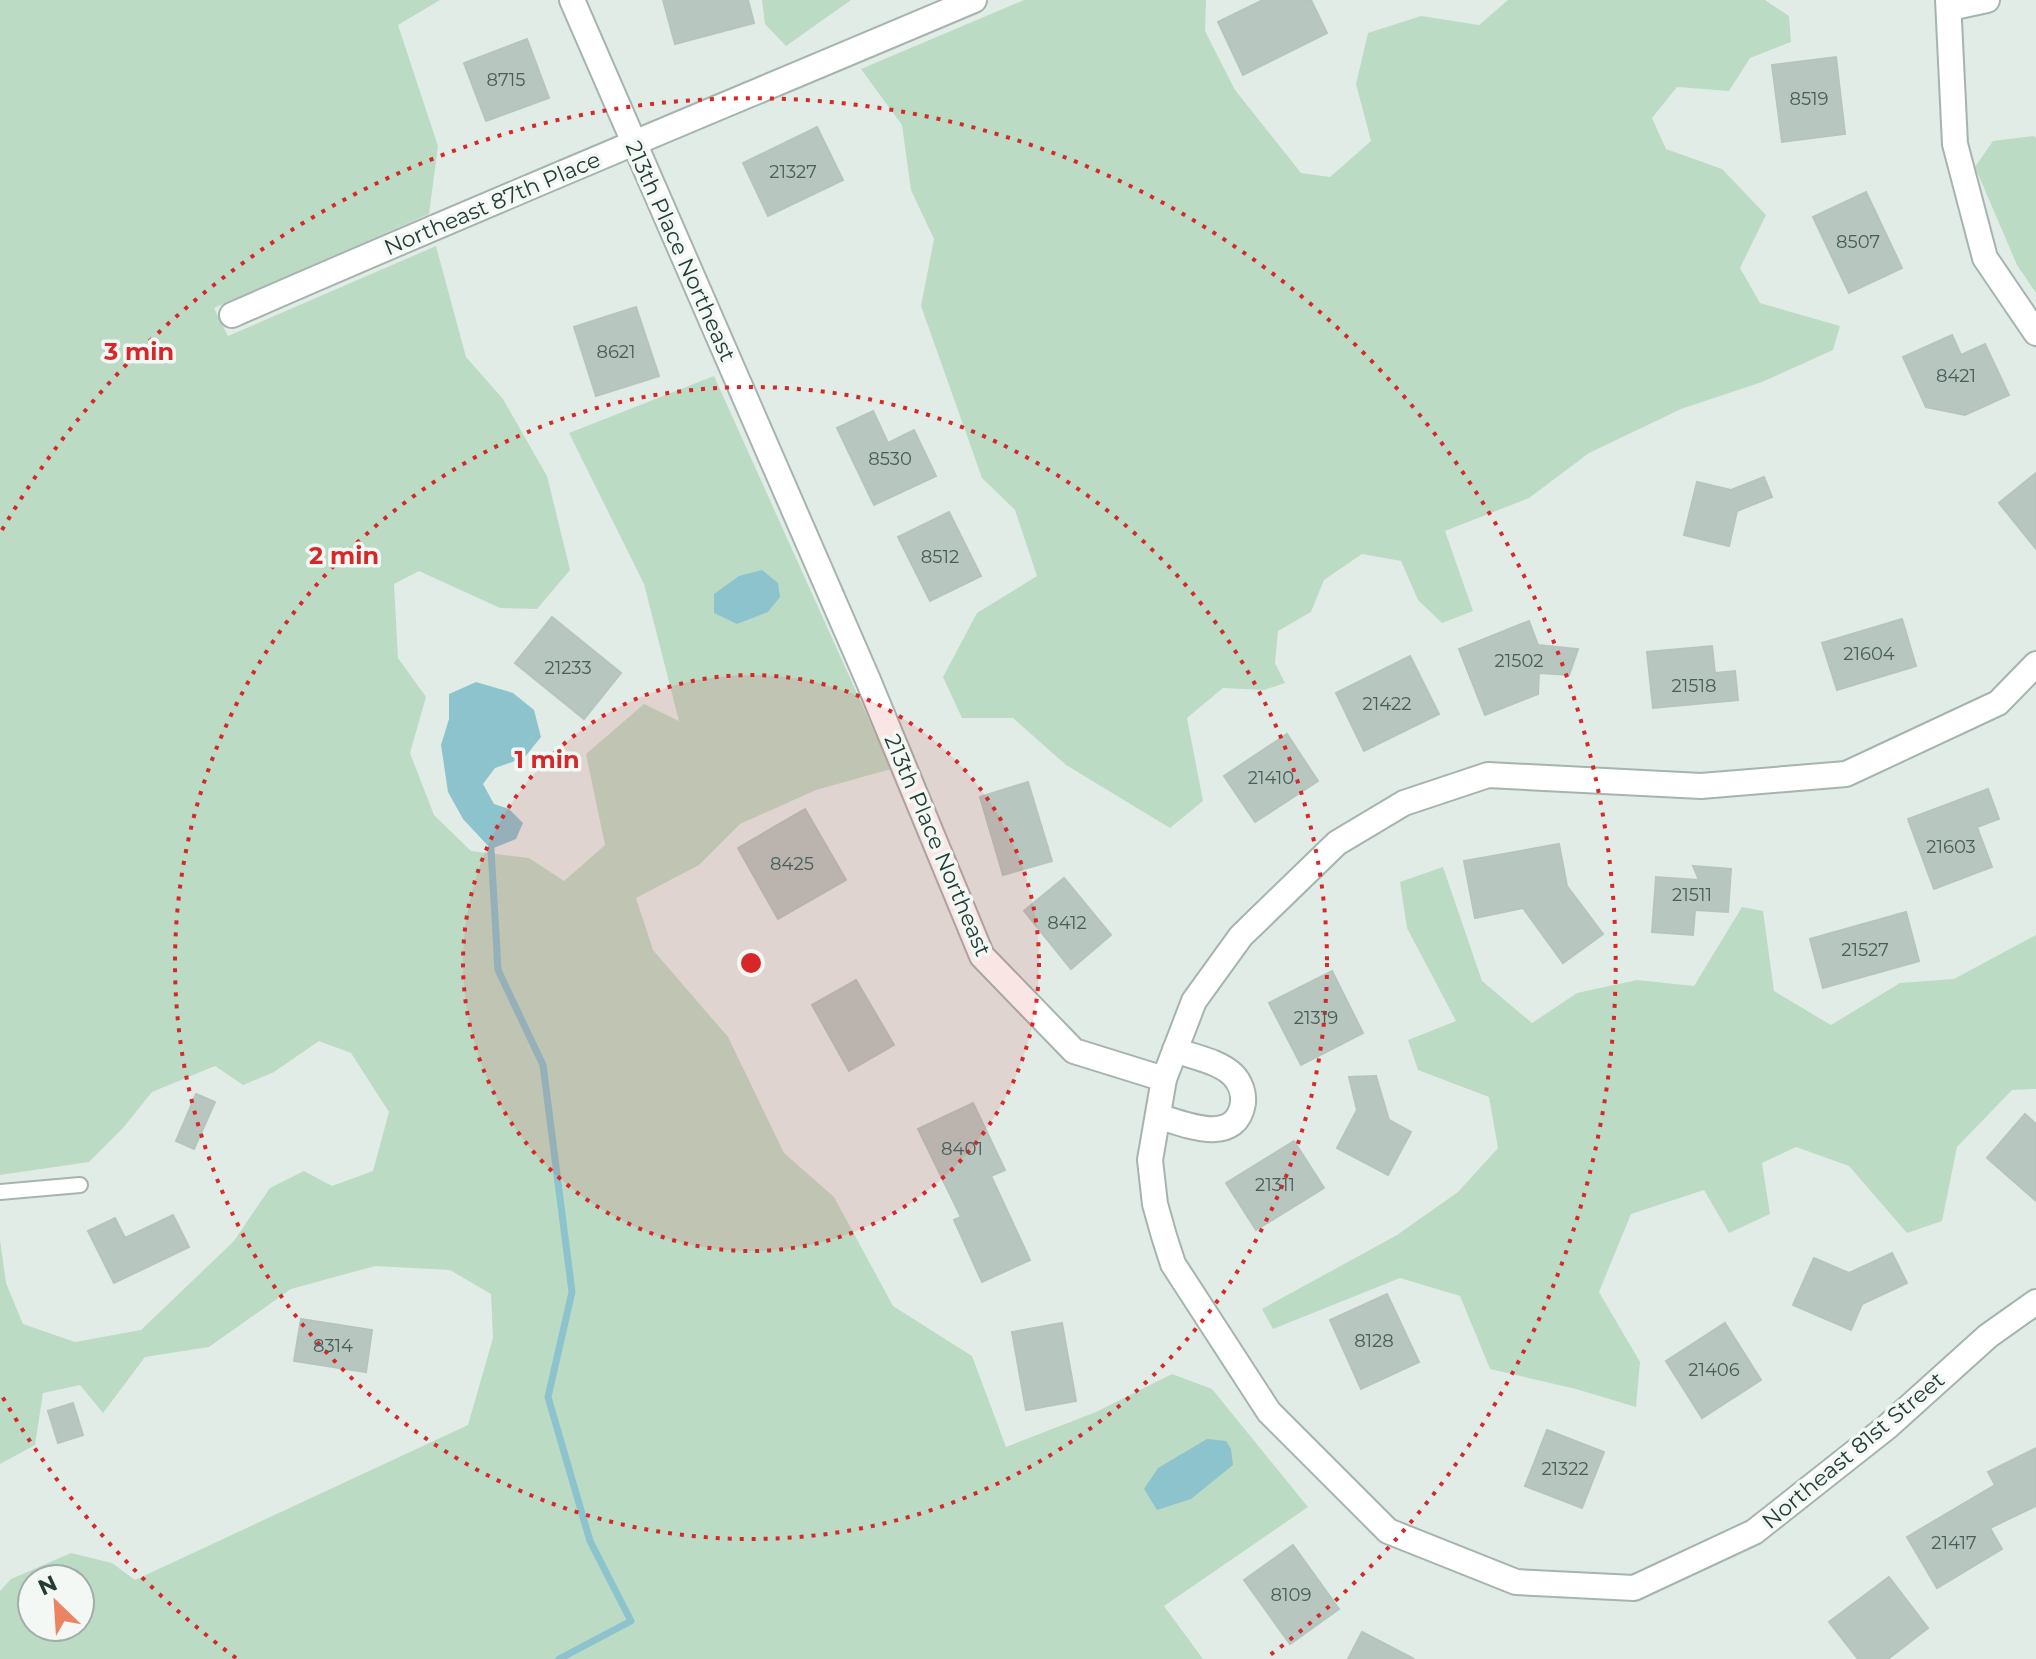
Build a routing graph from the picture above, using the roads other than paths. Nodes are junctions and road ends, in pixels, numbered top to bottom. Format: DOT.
graph roads {
  1 [pos="572,0"];
  2 [pos="974,0"];
  3 [pos="1987,0"];
  4 [pos="1949,4"];
  5 [pos="634,144"];
  6 [pos="232,315"];
  7 [pos="2036,333"];
  8 [pos="2036,664"];
  9 [pos="1175,1050"];
  10 [pos="1164,1079"];
  11 [pos="1158,1116"];
  12 [pos="80,1185"];
  13 [pos="0,1192"];
  14 [pos="2036,1302"];
  1 -- 5 [label="street, 213th Place Northeast"];
  2 -- 5 [label="street, Northeast 87th Place"];
  3 -- 4 [label="street"];
  4 -- 7 [label="street"];
  5 -- 6 [label="street, Northeast 87th Place"];
  5 -- 10 [label="street, 213th Place Northeast"];
  8 -- 9 [label="street"];
  9 -- 10 [label="street"];
  9 -- 11 [label="street"];
  10 -- 11 [label="street"];
  11 -- 14 [label="street, Northeast 81st Street"];
  12 -- 13 [label="lane"];
}
